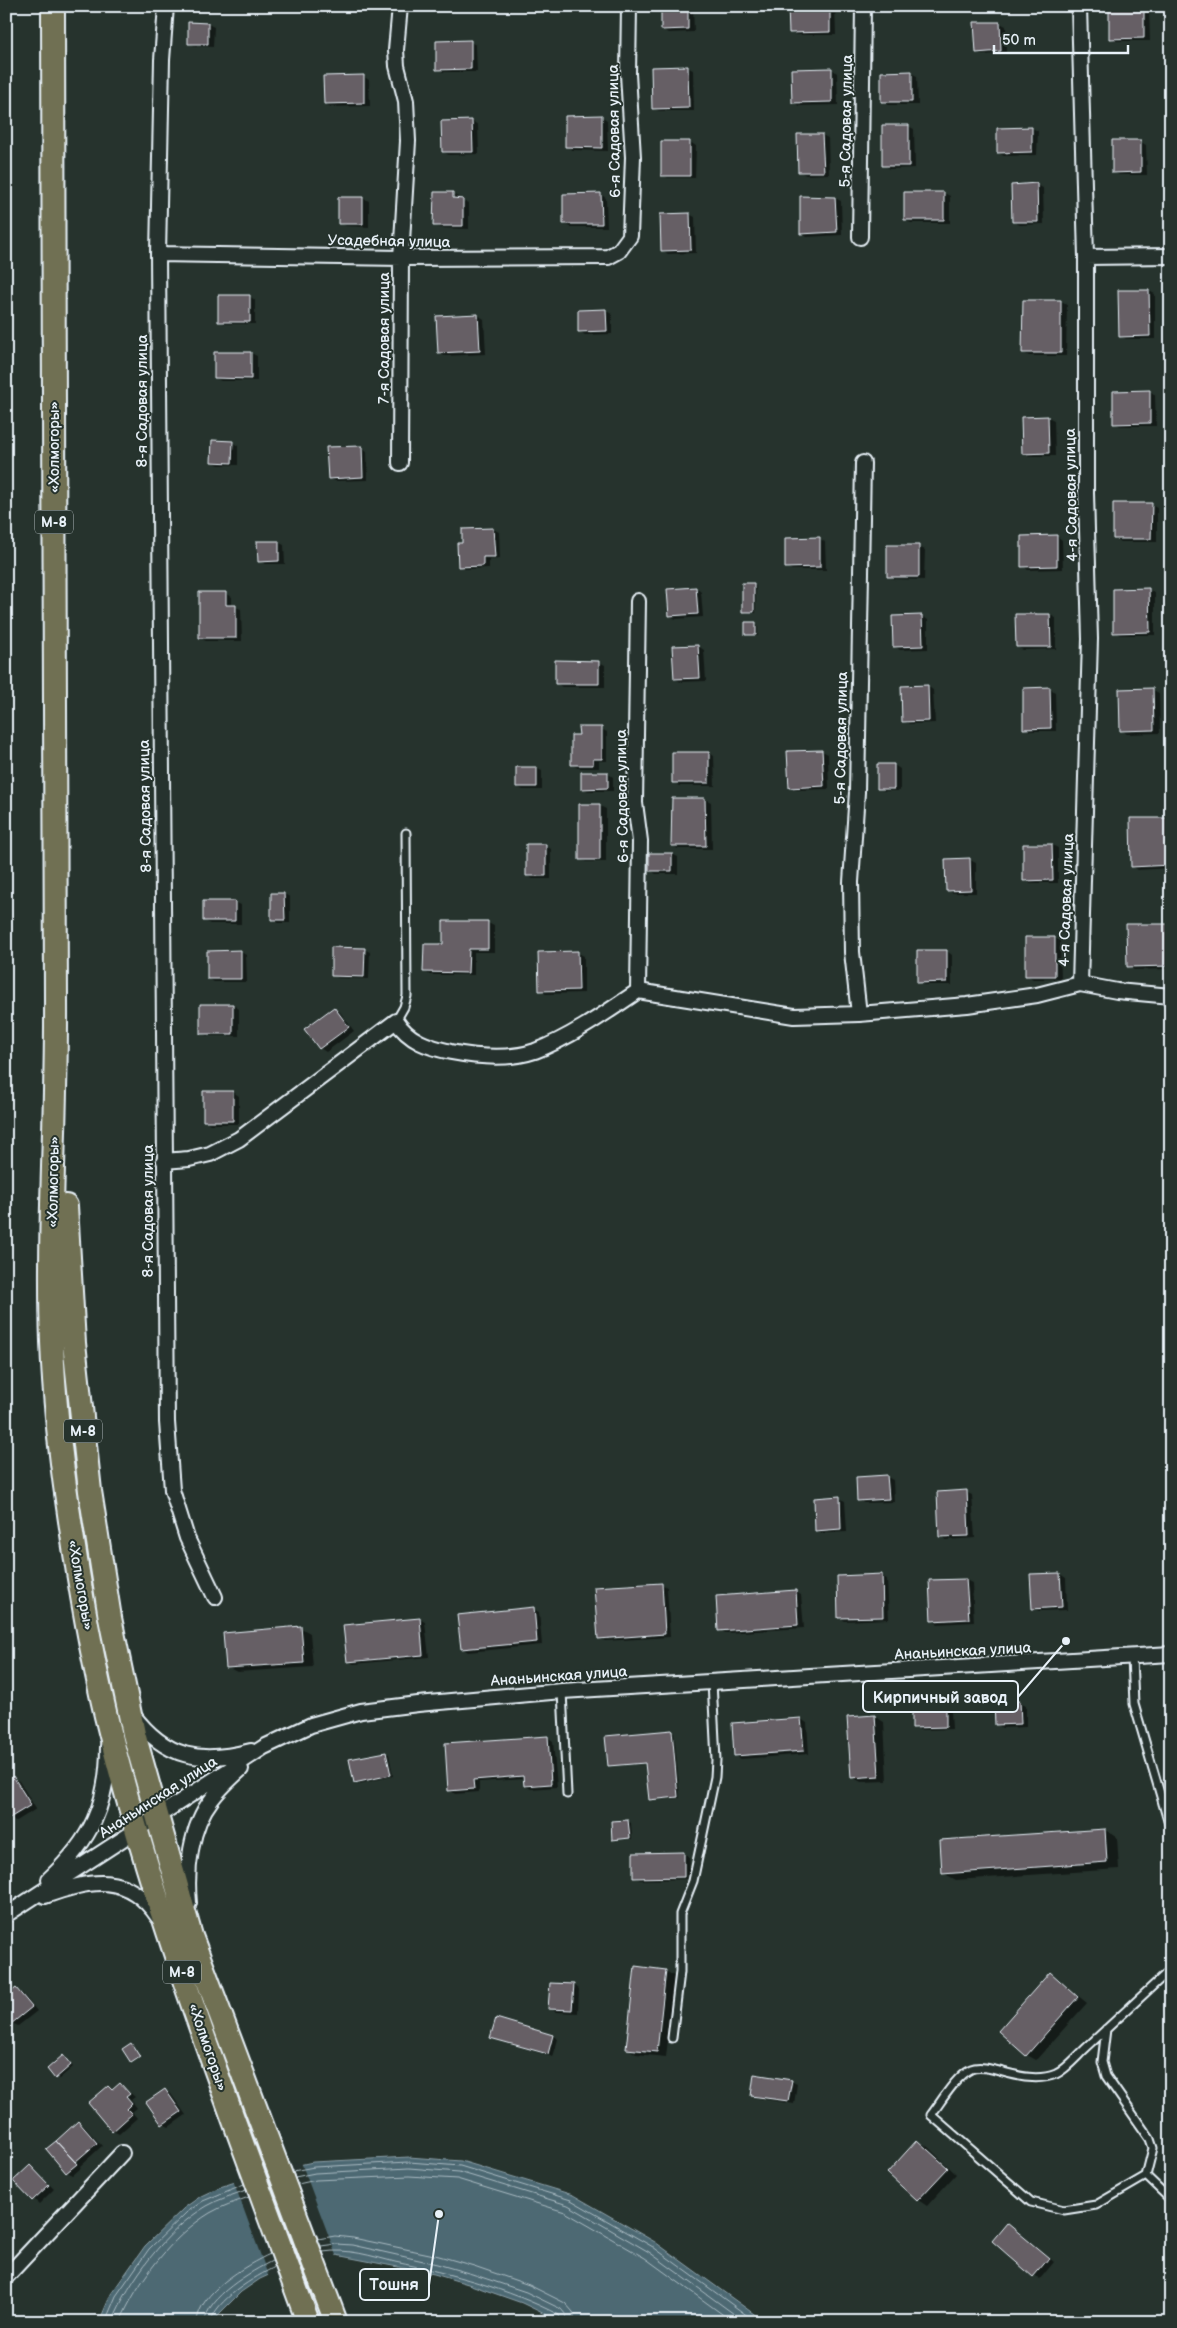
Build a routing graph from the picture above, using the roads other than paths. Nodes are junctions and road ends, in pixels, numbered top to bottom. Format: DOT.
graph roads {
  1 [pos="53,6"];
  2 [pos="166,6"];
  3 [pos="400,6"];
  4 [pos="629,6"];
  5 [pos="863,6"];
  6 [pos="1080,6"];
  7 [pos="860,237"];
  8 [pos="619,251"];
  9 [pos="158,254"];
  10 [pos="1171,256"];
  11 [pos="1086,257"];
  12 [pos="401,258"];
  13 [pos="400,463"];
  14 [pos="863,463"];
  15 [pos="638,601"];
  16 [pos="406,833"];
  17 [pos="1080,984"];
  18 [pos="638,990"];
  19 [pos="1171,996"];
  20 [pos="858,1014"];
  21 [pos="396,1021"];
  22 [pos="57,1038"];
  23 [pos="164,1161"];
  24 [pos="215,1597"];
  25 [pos="1171,1654"];
  26 [pos="1132,1656"];
  27 [pos="712,1681"];
  28 [pos="562,1691"];
  29 [pos="127,1706"];
  30 [pos="106,1716"];
  31 [pos="264,1748"];
  32 [pos="567,1794"];
  33 [pos="1171,1802"];
  34 [pos="1163,1804"];
  35 [pos="156,1817"];
  36 [pos="137,1830"];
  37 [pos="1171,1831"];
  38 [pos="23,1904"];
  39 [pos="6,1915"];
  40 [pos="168,1932"];
  41 [pos="191,1936"];
  42 [pos="1171,1969"];
  43 [pos="1106,2029"];
  44 [pos="672,2038"];
  45 [pos="122,2153"];
  46 [pos="1146,2176"];
  47 [pos="1171,2200"];
  48 [pos="6,2278"];
  49 [pos="308,2322"];
  50 [pos="336,2322"];
  1 -- 22 [label="highway, «Холмогоры» / М-8"];
  2 -- 9 [label="street, 8-я Садовая улица"];
  3 -- 12 [label="street, 7-я Садовая улица"];
  4 -- 8 [label="street, 6-я Садовая улица"];
  5 -- 7 [label="street, 5-я Садовая улица"];
  6 -- 11 [label="street, 4-я Садовая улица"];
  8 -- 12 [label="street, Усадебная улица"];
  9 -- 12 [label="street, Усадебная улица"];
  9 -- 23 [label="street, 8-я Садовая улица"];
  10 -- 11 [label="street"];
  11 -- 17 [label="street, 4-я Садовая улица"];
  12 -- 13 [label="street, 7-я Садовая улица"];
  14 -- 20 [label="street, 5-я Садовая улица"];
  15 -- 18 [label="street, 6-я Садовая улица"];
  16 -- 21 [label="lane"];
  17 -- 19 [label="street"];
  17 -- 20 [label="street"];
  18 -- 20 [label="street"];
  18 -- 21 [label="street"];
  21 -- 23 [label="street"];
  22 -- 29 [label="highway, «Холмогоры» / М-8"];
  22 -- 30 [label="highway, «Холмогоры» / М-8"];
  23 -- 24 [label="street, 8-я Садовая улица"];
  25 -- 26 [label="street, Ананьинская улица"];
  26 -- 27 [label="street, Ананьинская улица"];
  26 -- 34 [label="lane"];
  27 -- 28 [label="street, Ананьинская улица"];
  27 -- 44 [label="lane"];
  28 -- 31 [label="street, Ананьинская улица"];
  28 -- 32 [label="lane"];
  29 -- 31 [label="street"];
  29 -- 35 [label="highway, «Холмогоры» / М-8"];
  30 -- 36 [label="highway, «Холмогоры» / М-8"];
  30 -- 38 [label="street"];
  31 -- 35 [label="street, Ананьинская улица"];
  31 -- 41 [label="street"];
  33 -- 34 [label="lane"];
  34 -- 37 [label="lane"];
  35 -- 36 [label="street, Ананьинская улица"];
  35 -- 41 [label="highway, «Холмогоры» / М-8"];
  36 -- 38 [label="street, Ананьинская улица"];
  36 -- 40 [label="highway, «Холмогоры» / М-8"];
  38 -- 39 [label="street, Ананьинская улица"];
  38 -- 40 [label="street"];
  40 -- 49 [label="highway, «Холмогоры» / М-8"];
  41 -- 50 [label="highway, «Холмогоры» / М-8"];
  42 -- 43 [label="lane"];
  43 -- 46 [label="lane"];
  43 -- 46 [label="lane"];
  45 -- 48 [label="street"];
  46 -- 47 [label="lane"];
}
